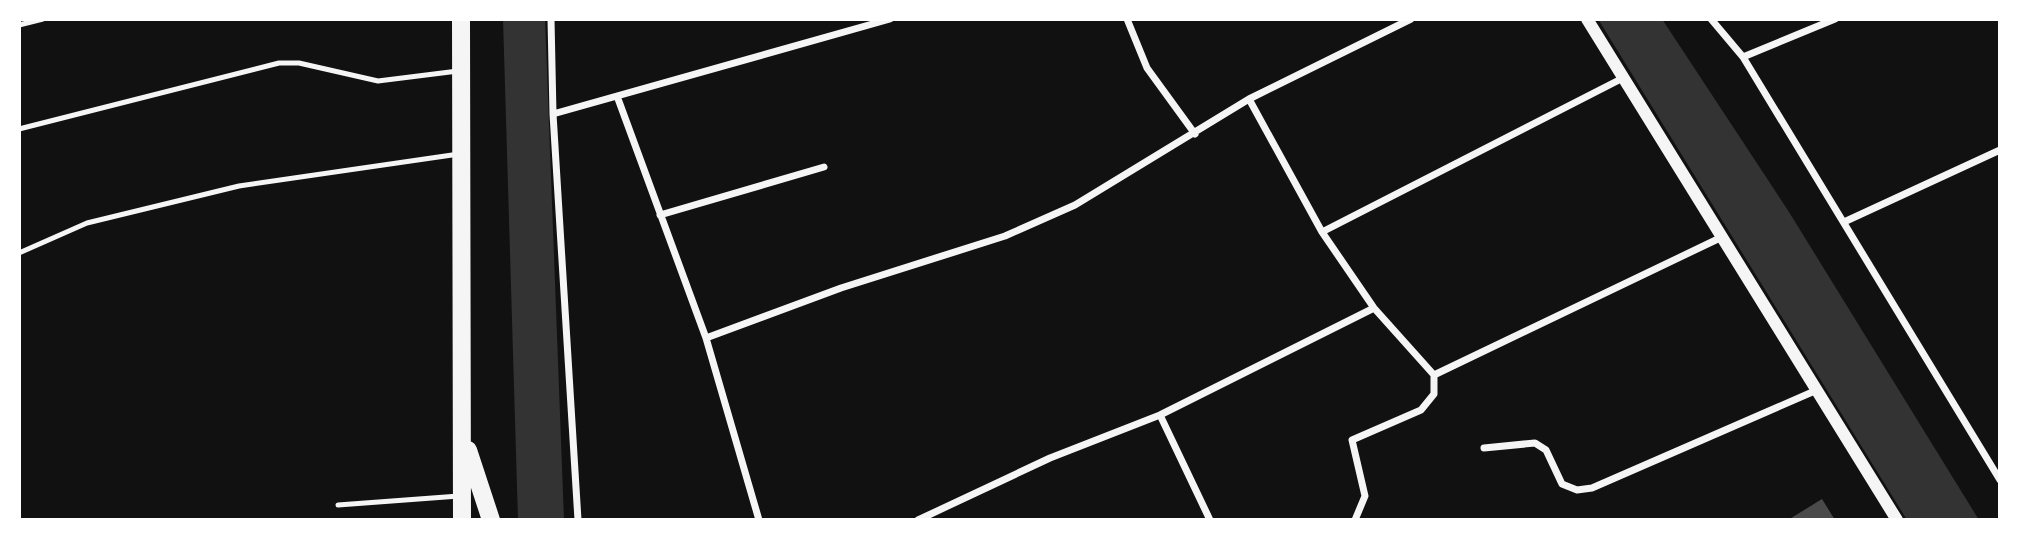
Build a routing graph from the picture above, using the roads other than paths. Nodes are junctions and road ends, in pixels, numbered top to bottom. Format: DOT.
graph roads {
  1 [pos="43,19"];
  2 [pos="461,19"];
  3 [pos="551,19"];
  4 [pos="890,19"];
  5 [pos="1127,19"];
  6 [pos="1411,19"];
  7 [pos="1587,19"];
  8 [pos="1711,19"];
  9 [pos="1835,19"];
  10 [pos="19,25"];
  11 [pos="1743,57"];
  12 [pos="461,71"];
  13 [pos="1623,78"];
  14 [pos="617,96"];
  15 [pos="1249,99"];
  16 [pos="552,114"];
  17 [pos="19,129"];
  18 [pos="1195,134"];
  19 [pos="2000,150"];
  20 [pos="462,154"];
  21 [pos="824,167"];
  22 [pos="660,215"];
  23 [pos="1844,222"];
  24 [pos="1322,232"];
  25 [pos="1720,238"];
  26 [pos="19,253"];
  27 [pos="1374,308"];
  28 [pos="706,338"];
  29 [pos="1434,375"];
  30 [pos="1817,390"];
  31 [pos="1160,415"];
  32 [pos="463,435"];
  33 [pos="1484,448"];
  34 [pos="2000,480"];
  35 [pos="462,496"];
  36 [pos="338,505"];
  37 [pos="461,520"];
  38 [pos="491,520"];
  39 [pos="578,520"];
  40 [pos="759,520"];
  41 [pos="918,520"];
  42 [pos="1210,520"];
  43 [pos="1355,520"];
  44 [pos="1897,520"];
  1 -- 10 [label="lane"];
  2 -- 12 [label="main road"];
  3 -- 16 [label="street"];
  4 -- 14 [label="street"];
  5 -- 18 [label="street"];
  6 -- 15 [label="street"];
  7 -- 13 [label="street"];
  8 -- 11 [label="street"];
  9 -- 11 [label="street"];
  11 -- 23 [label="street"];
  12 -- 17 [label="lane"];
  12 -- 20 [label="main road"];
  13 -- 24 [label="street"];
  13 -- 25 [label="street"];
  14 -- 16 [label="street"];
  14 -- 22 [label="street"];
  15 -- 18 [label="street"];
  15 -- 24 [label="street"];
  16 -- 39 [label="street"];
  18 -- 28 [label="street"];
  19 -- 23 [label="street"];
  20 -- 26 [label="lane"];
  20 -- 32 [label="main road"];
  21 -- 22 [label="street"];
  22 -- 28 [label="street"];
  23 -- 34 [label="street"];
  24 -- 27 [label="street"];
  25 -- 29 [label="street"];
  25 -- 30 [label="street"];
  27 -- 29 [label="street"];
  27 -- 31 [label="street"];
  28 -- 40 [label="street"];
  29 -- 43 [label="street"];
  30 -- 33 [label="street"];
  30 -- 44 [label="street"];
  31 -- 41 [label="street"];
  31 -- 42 [label="street"];
  32 -- 35 [label="main road"];
  32 -- 38 [label="main road"];
  35 -- 36 [label="lane"];
  35 -- 37 [label="main road"];
}
